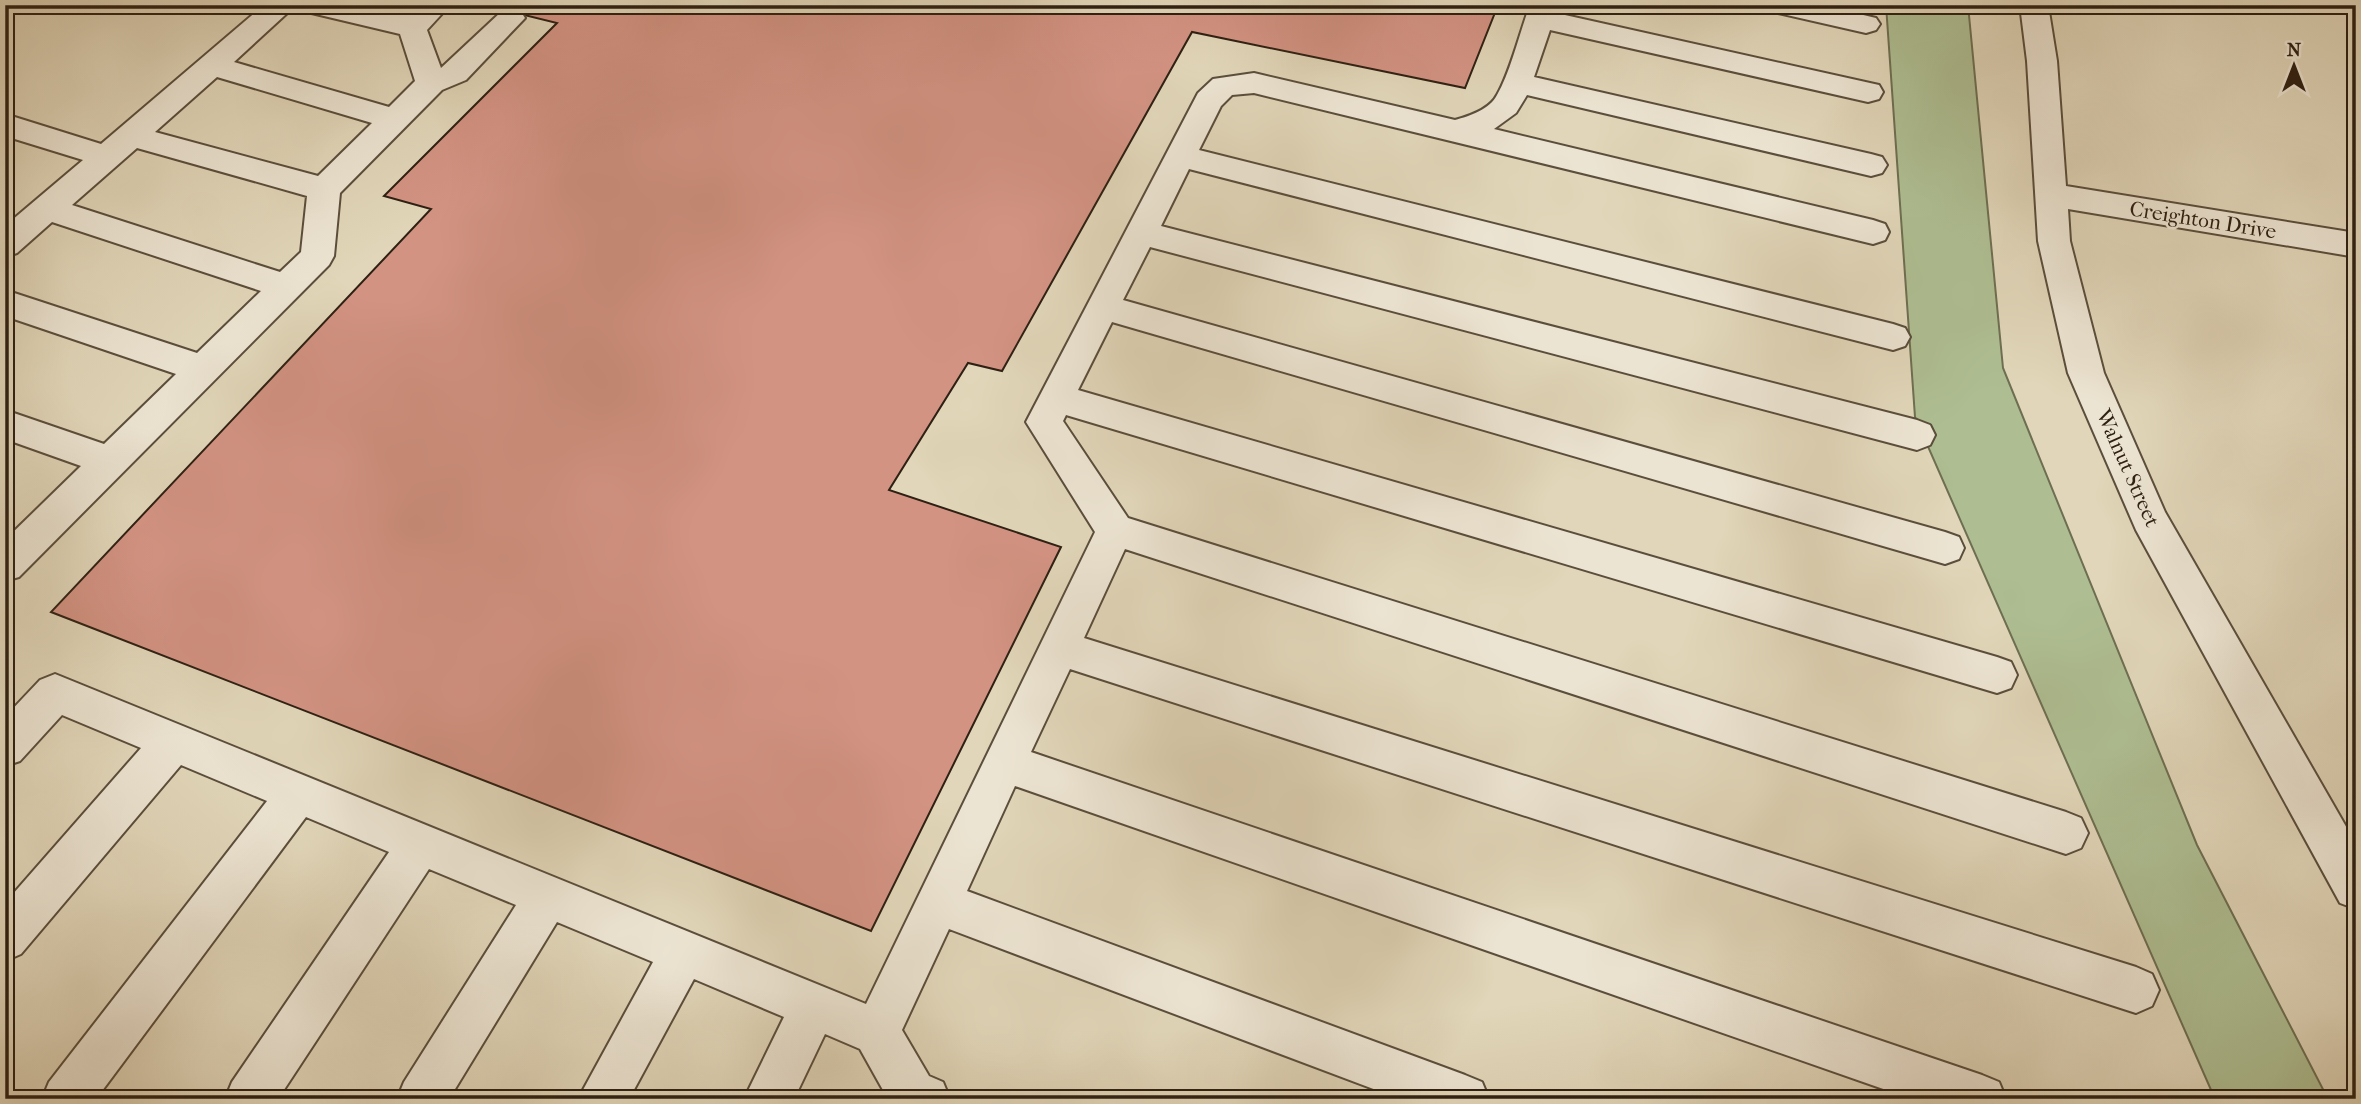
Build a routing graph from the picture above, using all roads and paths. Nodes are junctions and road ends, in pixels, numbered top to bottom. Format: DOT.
graph roads {
  1 [pos="282,5"];
  2 [pos="313,5"];
  3 [pos="1779,5"];
  4 [pos="2034,5"];
  5 [pos="1541,12"];
  6 [pos="417,13"];
  7 [pos="512,18"];
  8 [pos="1867,24"];
  9 [pos="212,66"];
  10 [pos="431,83"];
  11 [pos="1517,83"];
  12 [pos="1868,92"];
  13 [pos="394,119"];
  14 [pos="12,127"];
  15 [pos="1455,130"];
  16 [pos="131,136"];
  17 [pos="1180,156"];
  18 [pos="107,157"];
  19 [pos="1871,165"];
  20 [pos="324,189"];
  21 [pos="2051,195"];
  22 [pos="47,209"];
  23 [pos="1873,232"];
  24 [pos="1141,233"];
  25 [pos="5,245"];
  26 [pos="2356,245"];
  27 [pos="286,286"];
  28 [pos="5,303"];
  29 [pos="1103,307"];
  30 [pos="1893,337"];
  31 [pos="203,369"];
  32 [pos="1056,398"];
  33 [pos="5,424"];
  34 [pos="1917,435"];
  35 [pos="110,461"];
  36 [pos="1115,530"];
  37 [pos="1945,548"];
  38 [pos="5,565"];
  39 [pos="1059,648"];
  40 [pos="1997,675"];
  41 [pos="174,742"];
  42 [pos="5,747"];
  43 [pos="1004,764"];
  44 [pos="298,794"];
  45 [pos="2066,833"];
  46 [pos="420,844"];
  47 [pos="2356,887"];
  48 [pos="547,897"];
  49 [pos="939,903"];
  50 [pos="5,938"];
  51 [pos="684,952"];
  52 [pos="2137,990"];
  53 [pos="814,1007"];
  54 [pos="877,1032"];
  55 [pos="66,1099"];
  56 [pos="250,1099"];
  57 [pos="421,1099"];
  58 [pos="602,1099"];
  59 [pos="768,1099"];
  60 [pos="926,1099"];
  61 [pos="1465,1099"];
  62 [pos="1982,1099"];
  1 -- 9 [label="street"];
  2 -- 6 [label="street"];
  3 -- 8 [label="street"];
  4 -- 21 [label="street, Walnut Street"];
  5 -- 11 [label="street"];
  5 -- 12 [label="street"];
  6 -- 10 [label="street"];
  7 -- 10 [label="street"];
  9 -- 13 [label="street"];
  9 -- 16 [label="street"];
  10 -- 13 [label="street"];
  11 -- 15 [label="street"];
  11 -- 19 [label="street"];
  13 -- 20 [label="street"];
  14 -- 18 [label="street"];
  15 -- 17 [label="street"];
  15 -- 23 [label="street"];
  16 -- 18 [label="street"];
  16 -- 20 [label="street"];
  17 -- 24 [label="street"];
  17 -- 30 [label="street"];
  18 -- 22 [label="street"];
  20 -- 27 [label="street"];
  21 -- 26 [label="street, Creighton Drive"];
  21 -- 47 [label="street, Walnut Street"];
  22 -- 25 [label="street"];
  22 -- 27 [label="street"];
  24 -- 29 [label="street"];
  24 -- 34 [label="street"];
  27 -- 31 [label="street"];
  28 -- 31 [label="street"];
  29 -- 32 [label="street"];
  29 -- 37 [label="street"];
  31 -- 35 [label="street"];
  32 -- 36 [label="street"];
  32 -- 40 [label="street"];
  33 -- 35 [label="street"];
  35 -- 38 [label="street"];
  36 -- 39 [label="street"];
  36 -- 45 [label="street"];
  39 -- 43 [label="street"];
  39 -- 52 [label="street"];
  41 -- 42 [label="street"];
  41 -- 44 [label="street"];
  41 -- 50 [label="street"];
  43 -- 49 [label="street"];
  43 -- 62 [label="street"];
  44 -- 46 [label="street"];
  44 -- 55 [label="street"];
  46 -- 48 [label="street"];
  46 -- 56 [label="street"];
  48 -- 51 [label="street"];
  48 -- 57 [label="street"];
  49 -- 54 [label="street"];
  49 -- 61 [label="street"];
  51 -- 53 [label="street"];
  51 -- 58 [label="street"];
  53 -- 54 [label="street"];
  53 -- 59 [label="street"];
  54 -- 60 [label="street"];
}
